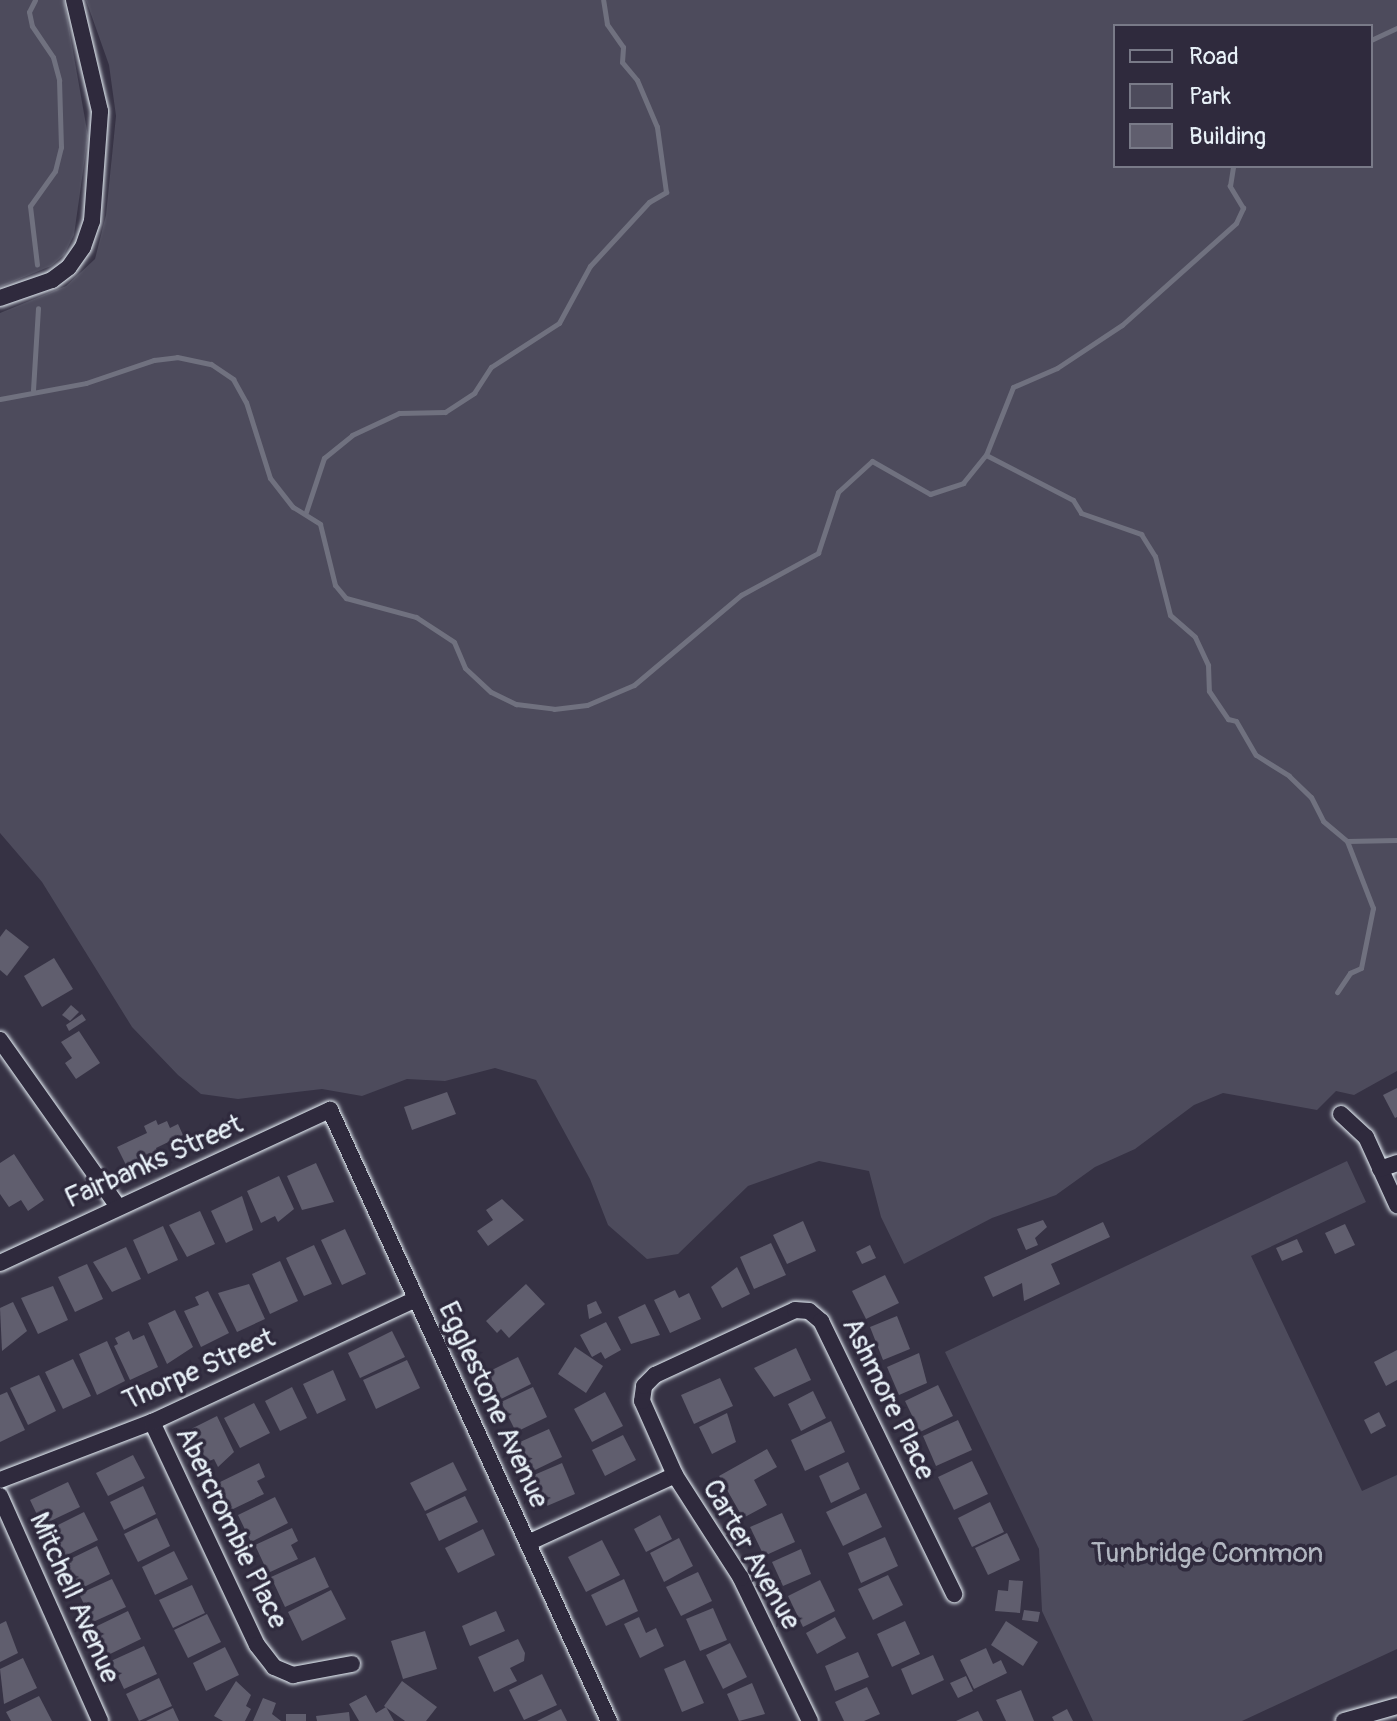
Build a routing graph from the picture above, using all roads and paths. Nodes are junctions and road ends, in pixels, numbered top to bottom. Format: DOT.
graph roads {
  1 [pos="74,0"];
  2 [pos="0,298"];
  3 [pos="0,1040"];
  4 [pos="330,1110"];
  5 [pos="1341,1114"];
  6 [pos="1397,1163"];
  7 [pos="1380,1169"];
  8 [pos="117,1205"];
  9 [pos="1397,1205"];
  10 [pos="0,1263"];
  11 [pos="416,1299"];
  12 [pos="152,1422"];
  13 [pos="675,1475"];
  14 [pos="0,1480"];
  15 [pos="0,1496"];
  16 [pos="528,1543"];
  17 [pos="954,1594"];
  18 [pos="352,1664"];
  19 [pos="1397,1706"];
  20 [pos="100,1721"];
  21 [pos="609,1721"];
  22 [pos="810,1721"];
  23 [pos="1344,1721"];
  1 -- 2 [label="street"];
  3 -- 8 [label="street"];
  4 -- 8 [label="street, Fairbanks Street"];
  4 -- 11 [label="street, Egglestone Avenue"];
  5 -- 7 [label="street"];
  6 -- 7 [label="street"];
  7 -- 9 [label="street"];
  8 -- 10 [label="street, Fairbanks Street"];
  11 -- 12 [label="street, Thorpe Street"];
  11 -- 16 [label="street, Egglestone Avenue"];
  12 -- 14 [label="street, Thorpe Street"];
  12 -- 18 [label="street, Abercrombie Place"];
  13 -- 16 [label="street, Carter Avenue"];
  13 -- 17 [label="street, Ashmore Place"];
  13 -- 22 [label="street, Carter Avenue"];
  15 -- 20 [label="street, Mitchell Avenue"];
  16 -- 21 [label="street, Egglestone Avenue"];
  19 -- 23 [label="street"];
}
